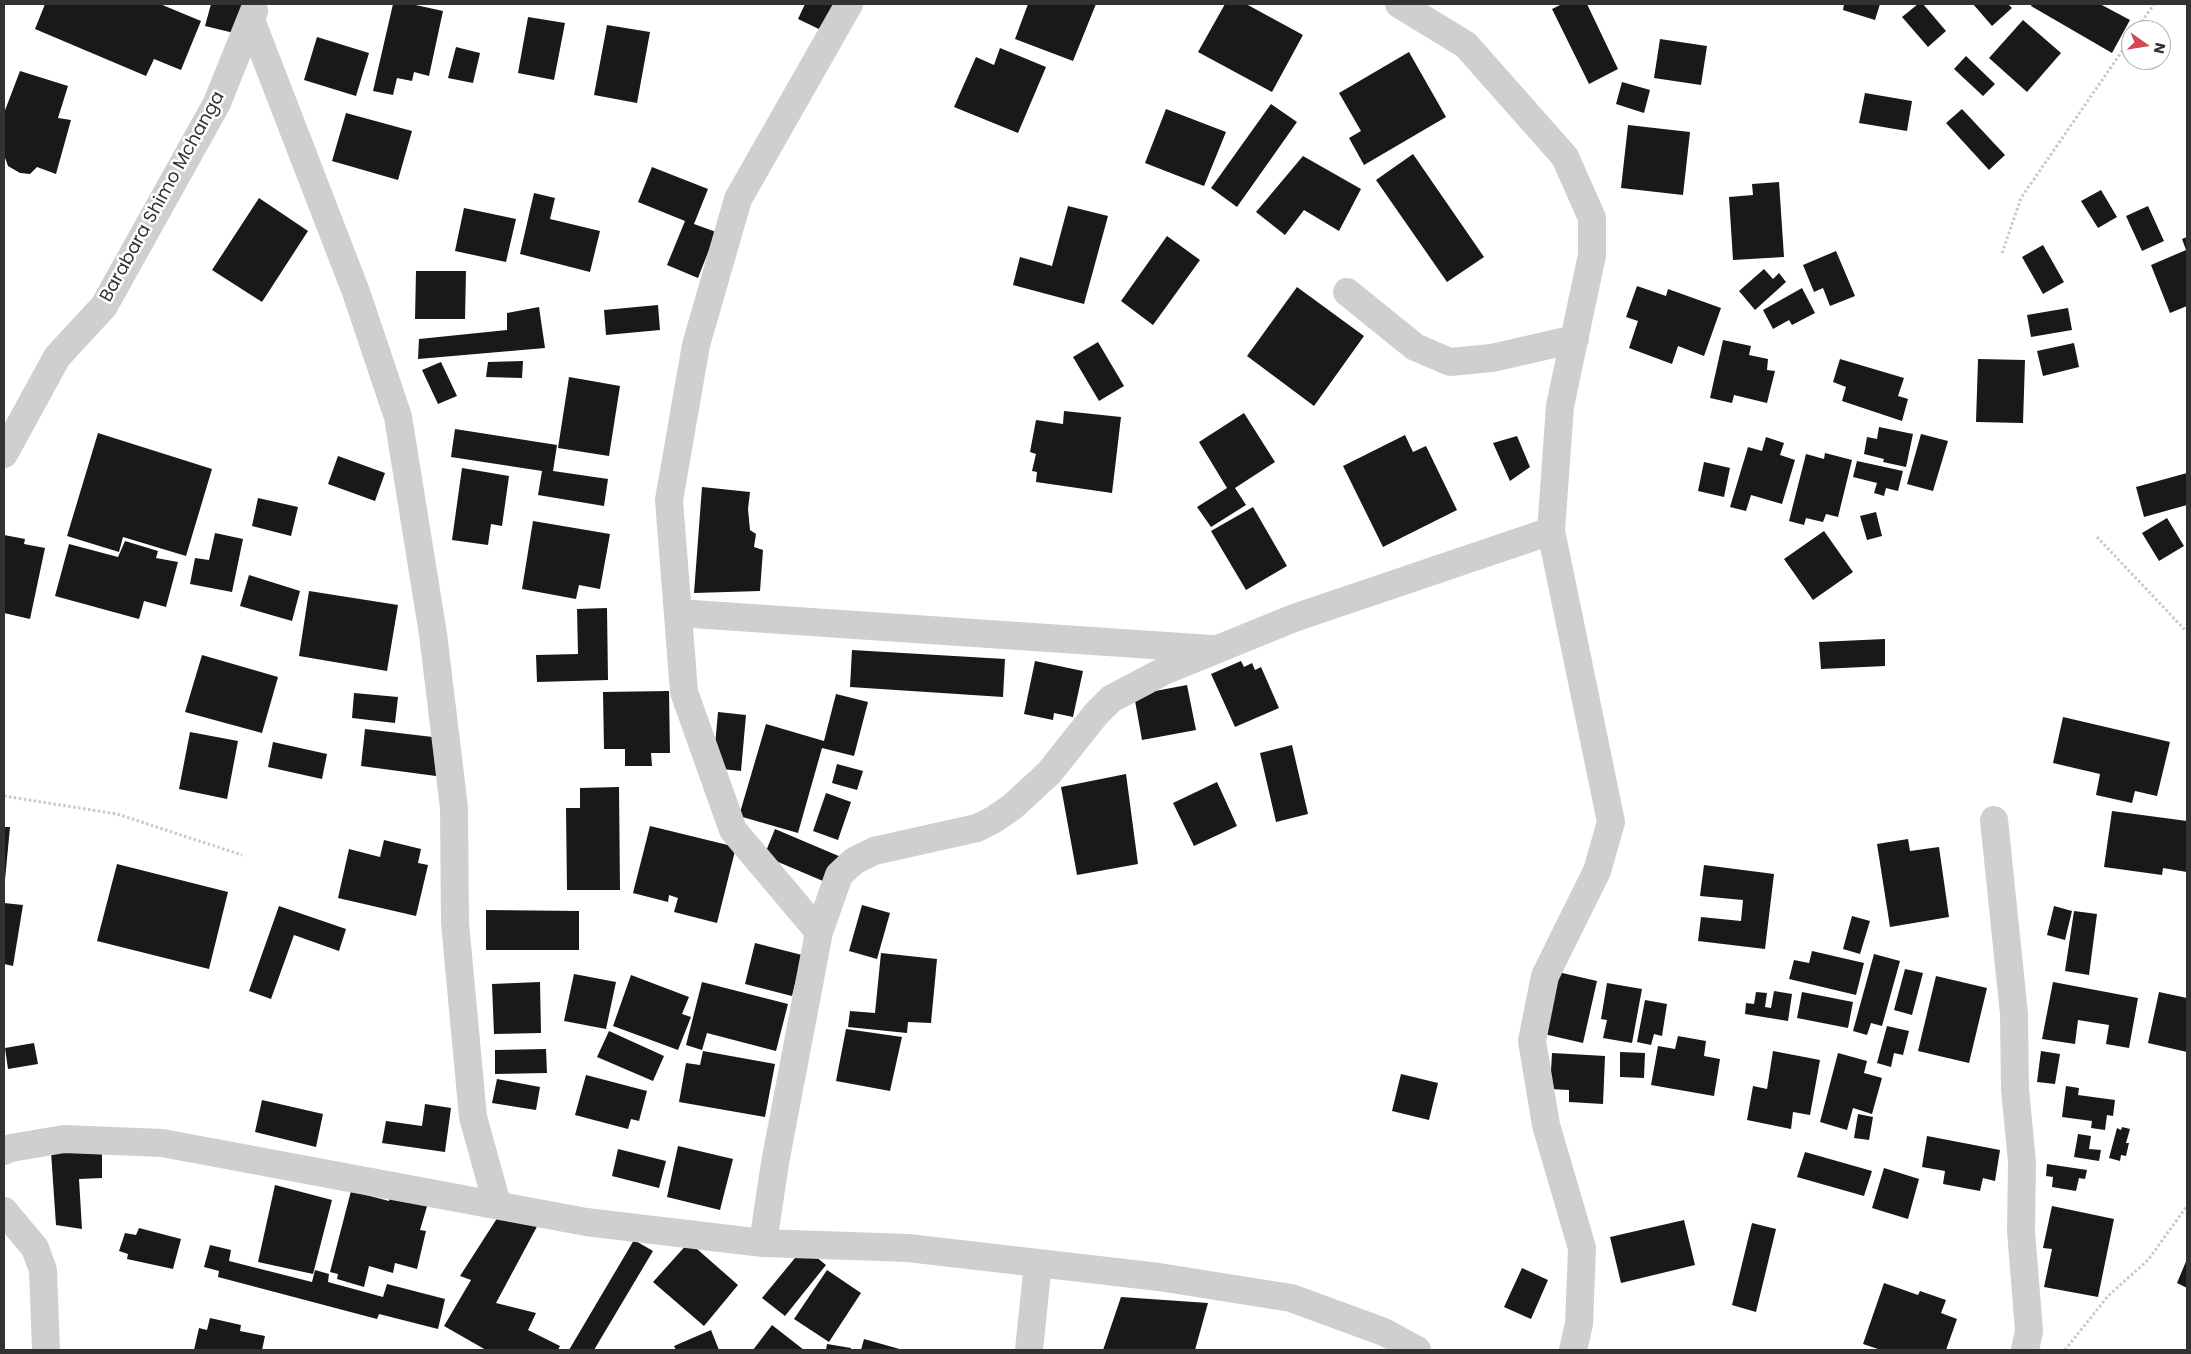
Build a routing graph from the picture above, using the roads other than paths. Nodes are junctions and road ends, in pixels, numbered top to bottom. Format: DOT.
graph roads {
  1 [pos="849,4"];
  2 [pos="1399,4"];
  3 [pos="254,12"];
  4 [pos="1347,292"];
  5 [pos="1574,339"];
  6 [pos="4,454"];
  7 [pos="1551,531"];
  8 [pos="678,613"];
  9 [pos="1216,650"];
  10 [pos="1994,820"];
  11 [pos="819,932"];
  12 [pos="4,1151"];
  13 [pos="497,1204"];
  14 [pos="4,1211"];
  15 [pos="763,1243"];
  16 [pos="1038,1263"];
  17 [pos="46,1350"];
  18 [pos="1029,1350"];
  19 [pos="1417,1350"];
  20 [pos="1573,1350"];
  21 [pos="2025,1350"];
  1 -- 8 [label="street"];
  2 -- 5 [label="street"];
  3 -- 6 [label="street, Barabara Shimo Mchanga"];
  3 -- 13 [label="street"];
  4 -- 5 [label="street"];
  5 -- 7 [label="street"];
  7 -- 9 [label="street"];
  7 -- 20 [label="street"];
  8 -- 9 [label="street"];
  8 -- 11 [label="street"];
  9 -- 11 [label="street"];
  10 -- 21 [label="street"];
  11 -- 15 [label="street"];
  12 -- 13 [label="street"];
  13 -- 15 [label="street"];
  14 -- 17 [label="street"];
  15 -- 16 [label="street"];
  16 -- 18 [label="street"];
  16 -- 19 [label="street"];
}
